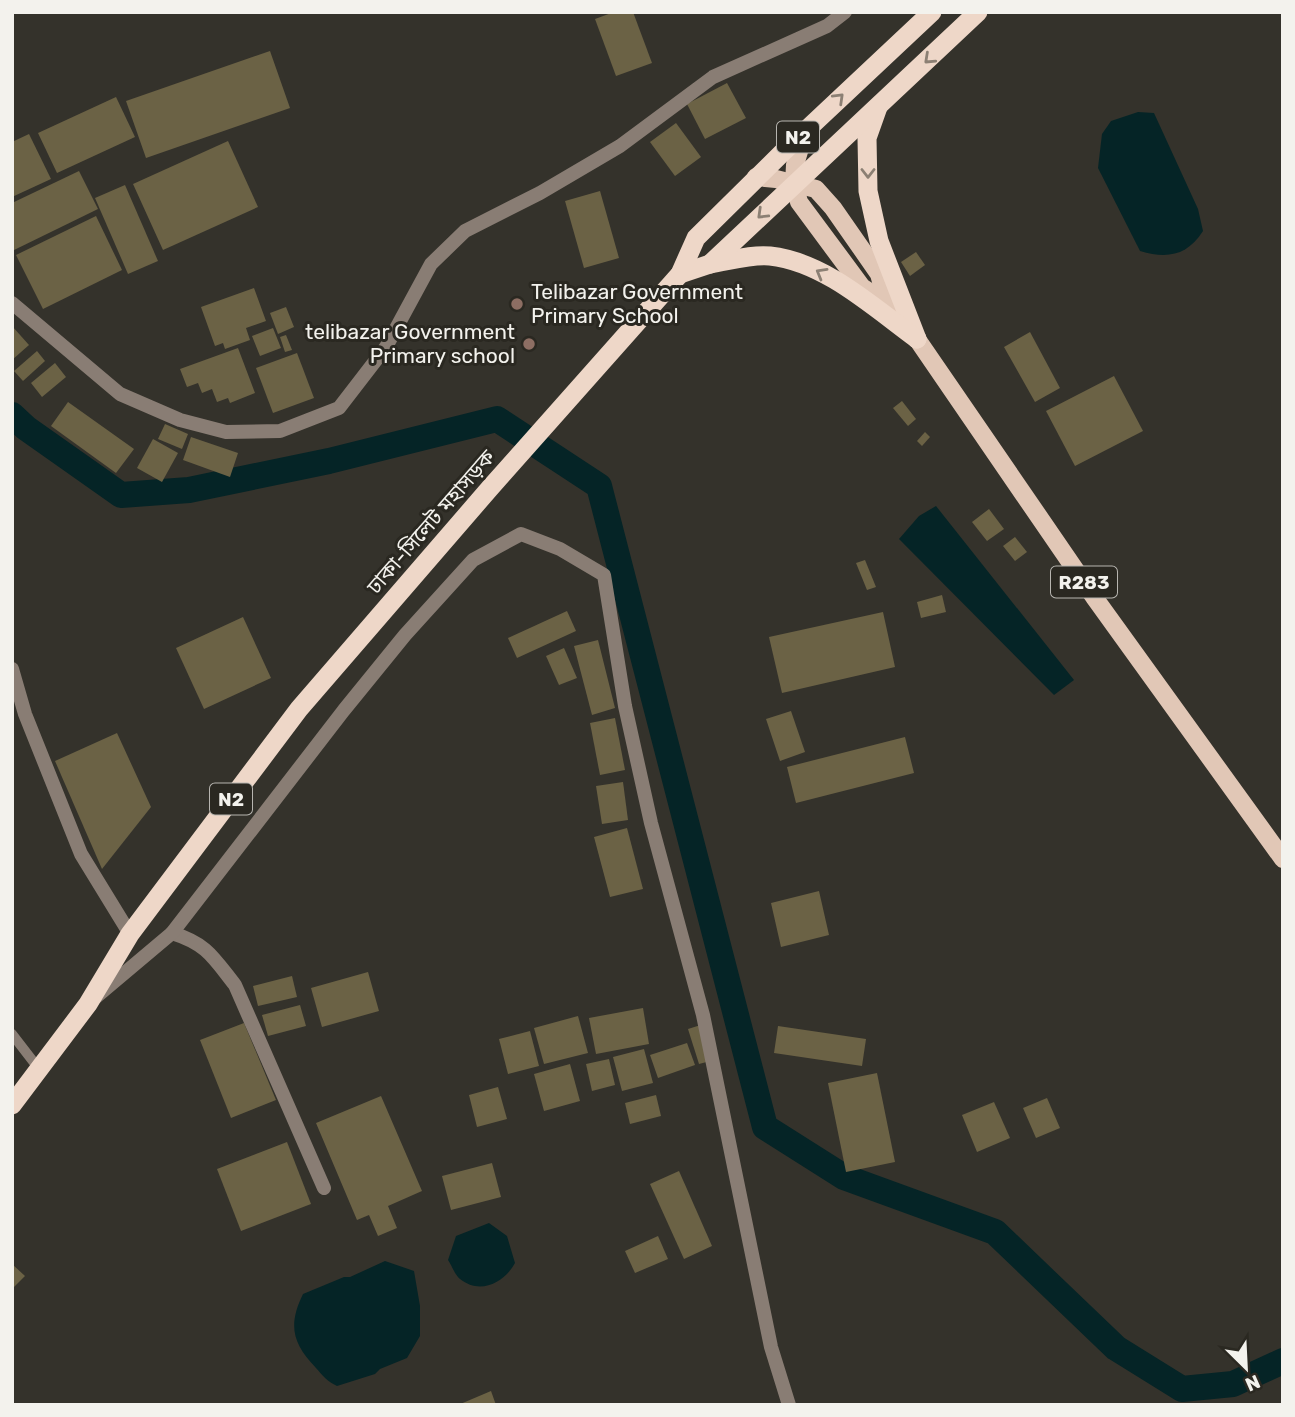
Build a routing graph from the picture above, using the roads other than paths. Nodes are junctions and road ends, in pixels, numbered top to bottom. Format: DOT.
graph roads {
  1 [pos="845,12"];
  2 [pos="932,12"];
  3 [pos="978,12"];
  4 [pos="878,106"];
  5 [pos="805,131"];
  6 [pos="756,177"];
  7 [pos="794,183"];
  8 [pos="710,264"];
  9 [pos="680,274"];
  10 [pos="12,303"];
  11 [pos="917,339"];
  12 [pos="12,669"];
  13 [pos="1283,859"];
  14 [pos="172,933"];
  15 [pos="130,934"];
  16 [pos="88,1004"];
  17 [pos="12,1034"];
  18 [pos="39,1069"];
  19 [pos="12,1105"];
  20 [pos="324,1188"];
  21 [pos="789,1405"];
  1 -- 10 [label="street"];
  5 -- 2 [label="highway, ঢাকা-সিলেট মহাসড়ক / N2, one-way"];
  3 -- 4 [label="highway, one-way"];
  4 -- 7 [label="highway"];
  4 -- 11 [label="highway, R283, one-way"];
  5 -- 6 [label="highway, ঢাকা-সিলেট মহাসড়ক / N2"];
  5 -- 7 [label="main road"];
  6 -- 7 [label="main road"];
  6 -- 9 [label="highway, ঢাকা-সিলেট মহাসড়ক / N2"];
  7 -- 8 [label="highway, one-way"];
  7 -- 11 [label="main road, R283"];
  8 -- 9 [label="highway"];
  11 -- 8 [label="highway, R283, one-way"];
  9 -- 15 [label="highway, ঢাকা-সিলেট মহাসড়ক / N2"];
  11 -- 13 [label="main road, R283"];
  12 -- 15 [label="street"];
  14 -- 16 [label="street"];
  14 -- 20 [label="street"];
  14 -- 21 [label="street"];
  15 -- 16 [label="highway, ঢাকা-সিলেট মহাসড়ক / N2"];
  16 -- 18 [label="highway, ঢাকা-সিলেট মহাসড়ক / N2"];
  17 -- 18 [label="lane"];
  18 -- 19 [label="highway, ঢাকা-সিলেট মহাসড়ক / N2"];
}
